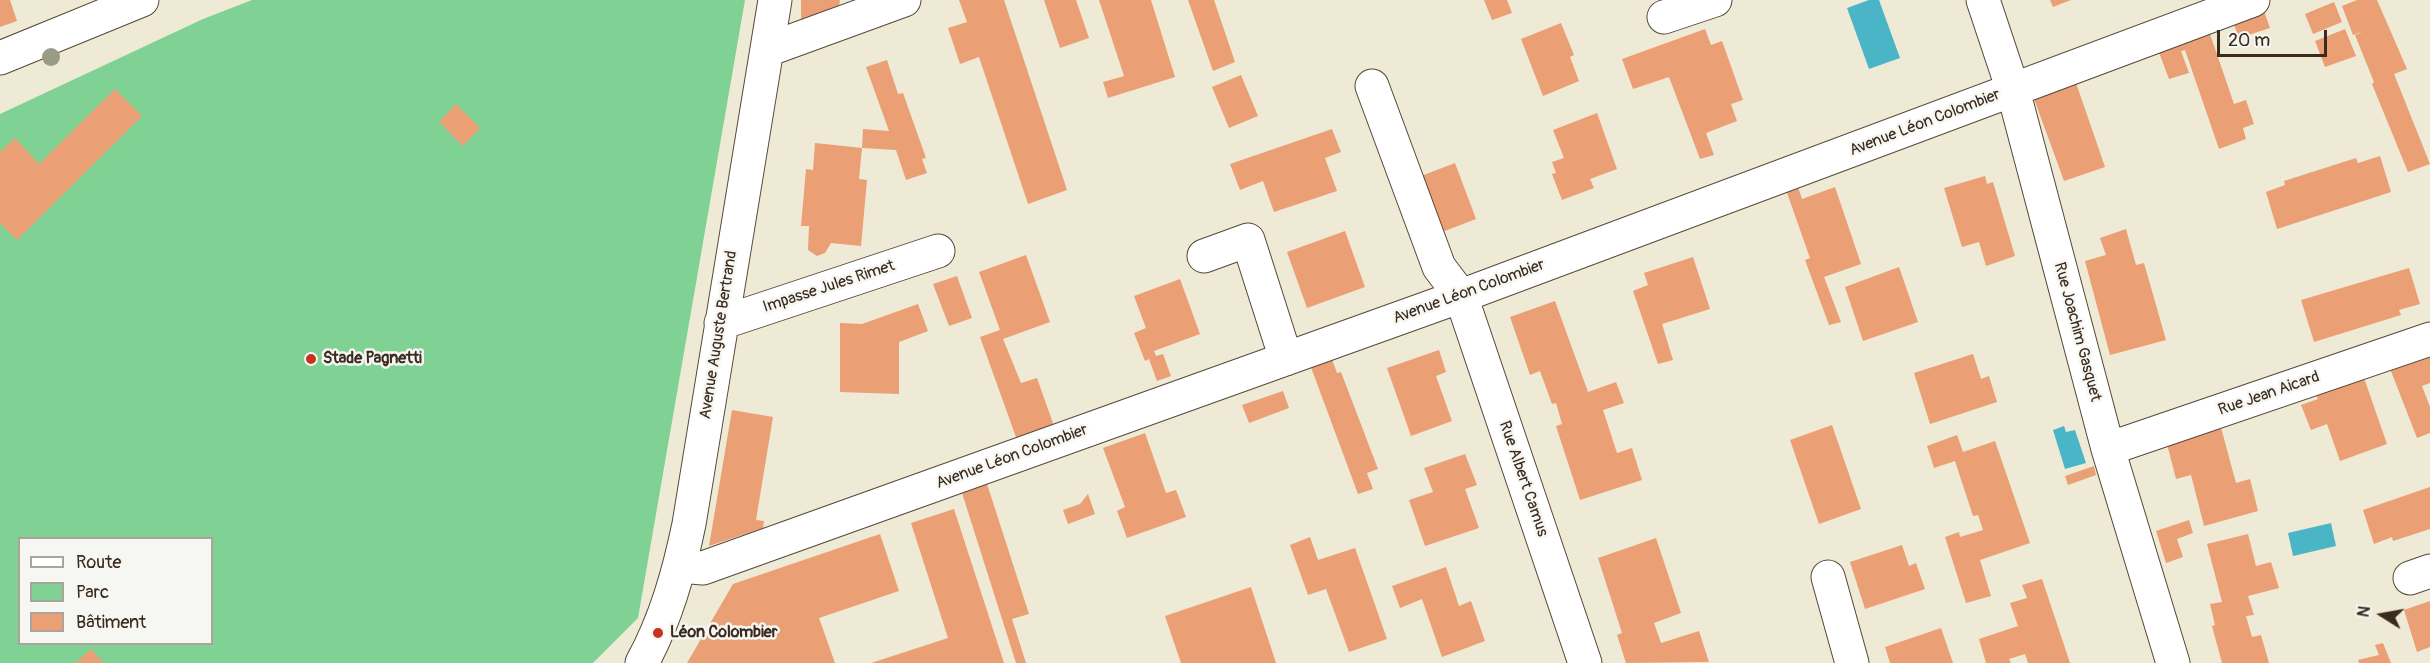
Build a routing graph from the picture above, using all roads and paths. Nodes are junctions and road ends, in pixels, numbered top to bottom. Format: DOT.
graph roads {
  1 [pos="142,0"];
  2 [pos="775,0"];
  3 [pos="904,0"];
  4 [pos="1715,0"];
  5 [pos="1983,0"];
  6 [pos="2253,0"];
  7 [pos="1664,17"];
  8 [pos="767,50"];
  9 [pos="0,58"];
  10 [pos="1372,86"];
  11 [pos="2013,90"];
  12 [pos="938,251"];
  13 [pos="1204,256"];
  14 [pos="1461,296"];
  15 [pos="721,323"];
  16 [pos="2430,339"];
  17 [pos="1286,359"];
  18 [pos="2108,449"];
  19 [pos="680,566"];
  20 [pos="1828,578"];
  21 [pos="642,663"];
  22 [pos="1585,663"];
  23 [pos="1852,663"];
  24 [pos="2173,663"];
  1 -- 9 [label="street"];
  2 -- 8 [label="street, Avenue Auguste Bertrand"];
  3 -- 8 [label="street"];
  4 -- 7 [label="street"];
  5 -- 11 [label="street, Rue Joachim Gasquet"];
  6 -- 11 [label="street, Avenue Léon Colombier"];
  8 -- 15 [label="street, Avenue Auguste Bertrand"];
  10 -- 14 [label="street, Rue Albert Camus"];
  11 -- 14 [label="street, Avenue Léon Colombier"];
  11 -- 18 [label="street, Rue Joachim Gasquet"];
  12 -- 15 [label="street, Impasse Jules Rimet"];
  13 -- 17 [label="street"];
  14 -- 17 [label="street, Avenue Léon Colombier"];
  14 -- 22 [label="street, Rue Albert Camus"];
  15 -- 19 [label="street, Avenue Auguste Bertrand"];
  16 -- 18 [label="street, Rue Jean Aicard"];
  17 -- 19 [label="street, Avenue Léon Colombier"];
  18 -- 24 [label="street, Rue Joachim Gasquet"];
  19 -- 21 [label="street, Avenue Auguste Bertrand"];
  20 -- 23 [label="street"];
}
